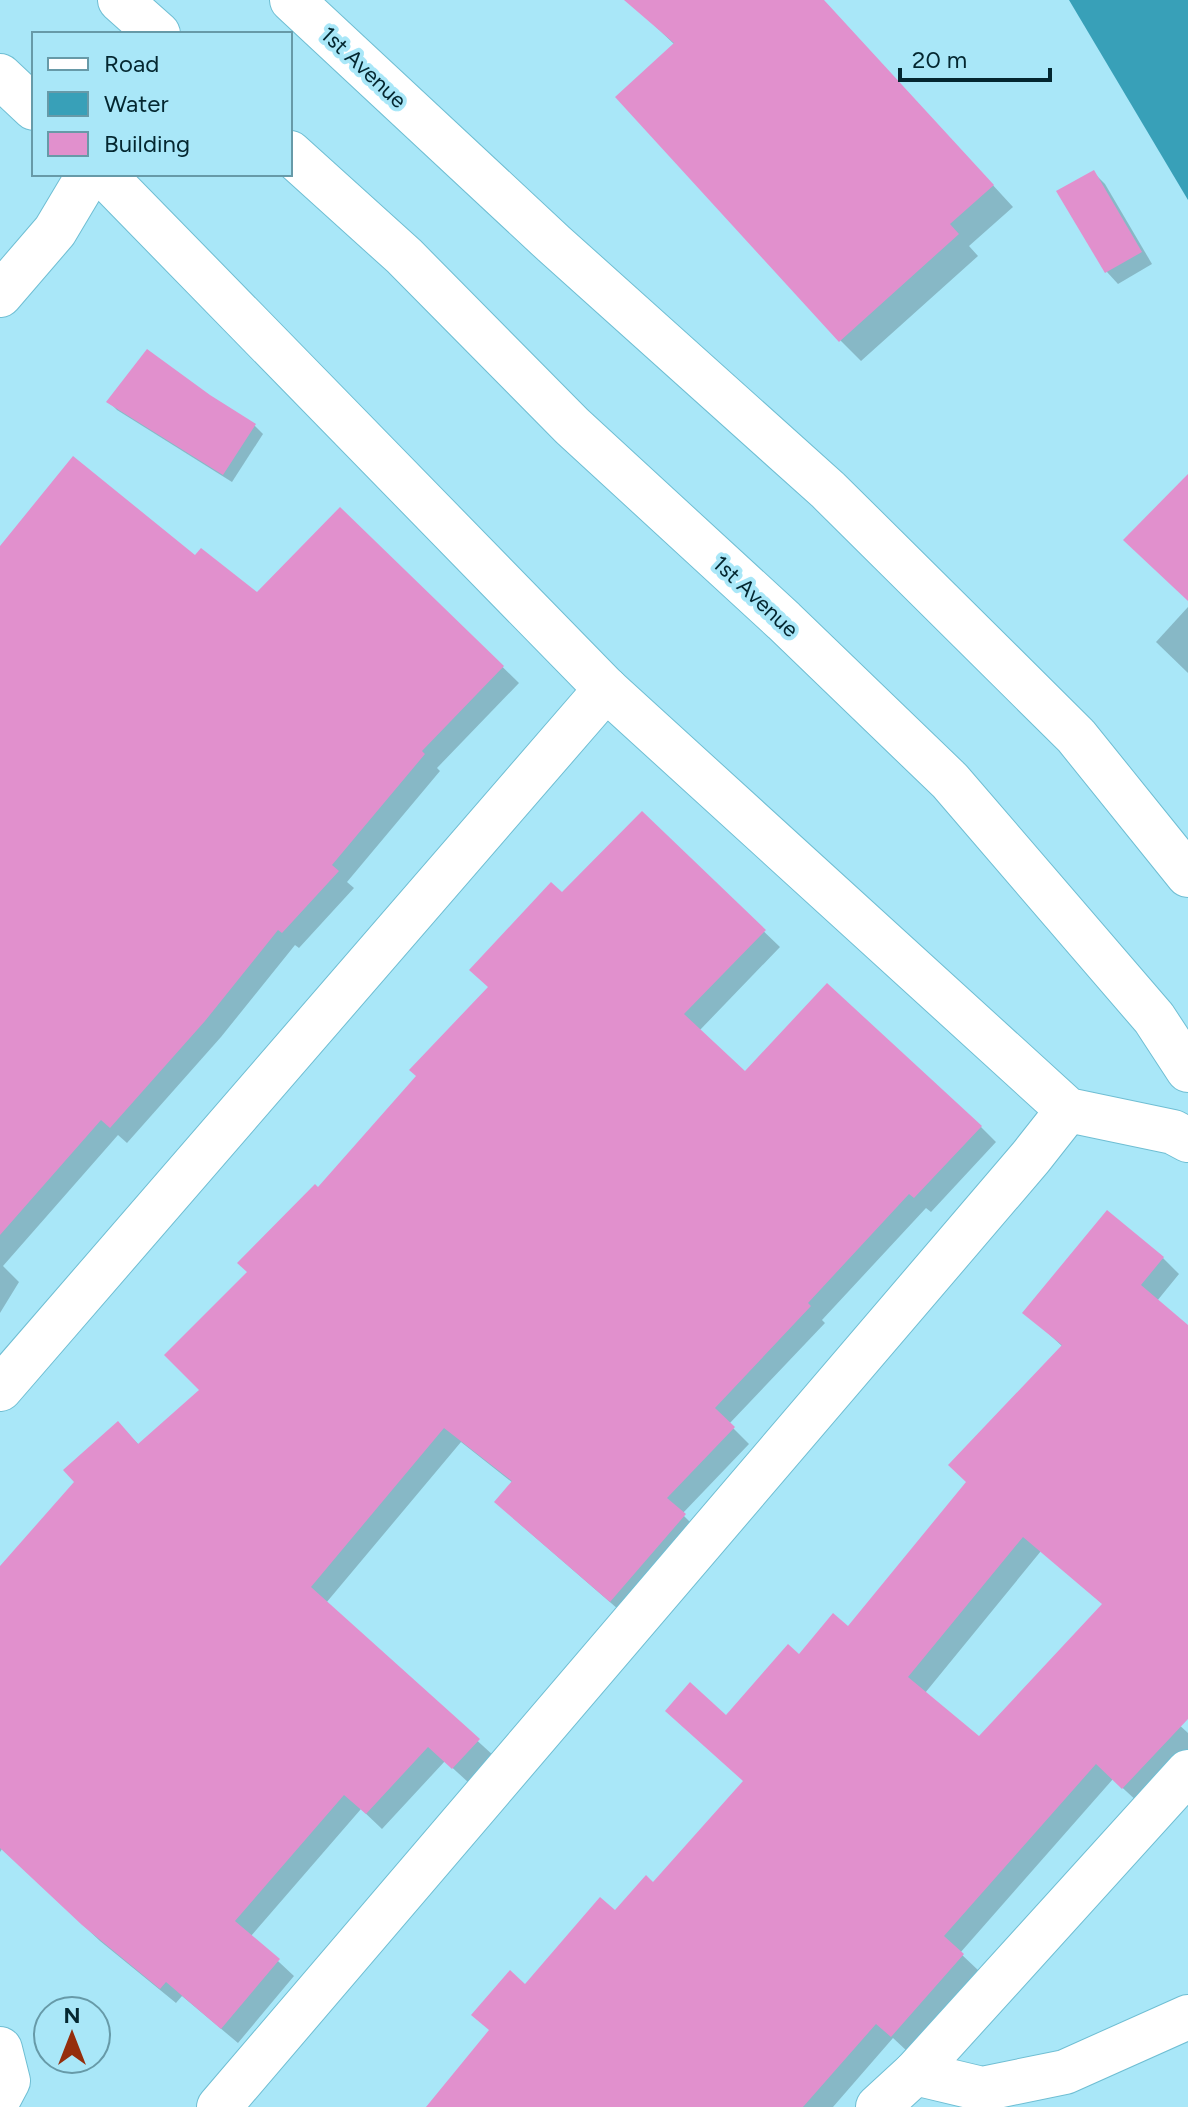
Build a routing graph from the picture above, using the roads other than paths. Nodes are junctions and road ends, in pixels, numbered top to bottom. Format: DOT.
graph roads {
  1 [pos="120,0"];
  2 [pos="292,0"];
  3 [pos="156,32"];
  4 [pos="0,76"];
  5 [pos="32,106"];
  6 [pos="292,155"];
  7 [pos="88,176"];
  8 [pos="105,176"];
  9 [pos="0,295"];
  10 [pos="606,689"];
  11 [pos="1188,875"];
  12 [pos="1188,1070"];
  13 [pos="1068,1110"];
  14 [pos="1188,1140"];
  15 [pos="0,1389"];
  16 [pos="1188,1772"];
  17 [pos="1188,2017"];
  18 [pos="0,2049"];
  19 [pos="915,2073"];
  20 [pos="0,2096"];
  21 [pos="219,2107"];
  22 [pos="878,2107"];
  1 -- 3 [label="street"];
  2 -- 11 [label="street, 1st Avenue"];
  4 -- 5 [label="street"];
  6 -- 12 [label="street, 1st Avenue"];
  7 -- 9 [label="street"];
  8 -- 10 [label="street"];
  10 -- 13 [label="street"];
  10 -- 15 [label="street"];
  13 -- 14 [label="street"];
  13 -- 21 [label="street"];
  16 -- 19 [label="street"];
  17 -- 19 [label="street"];
  18 -- 20 [label="street"];
  19 -- 22 [label="street"];
}
